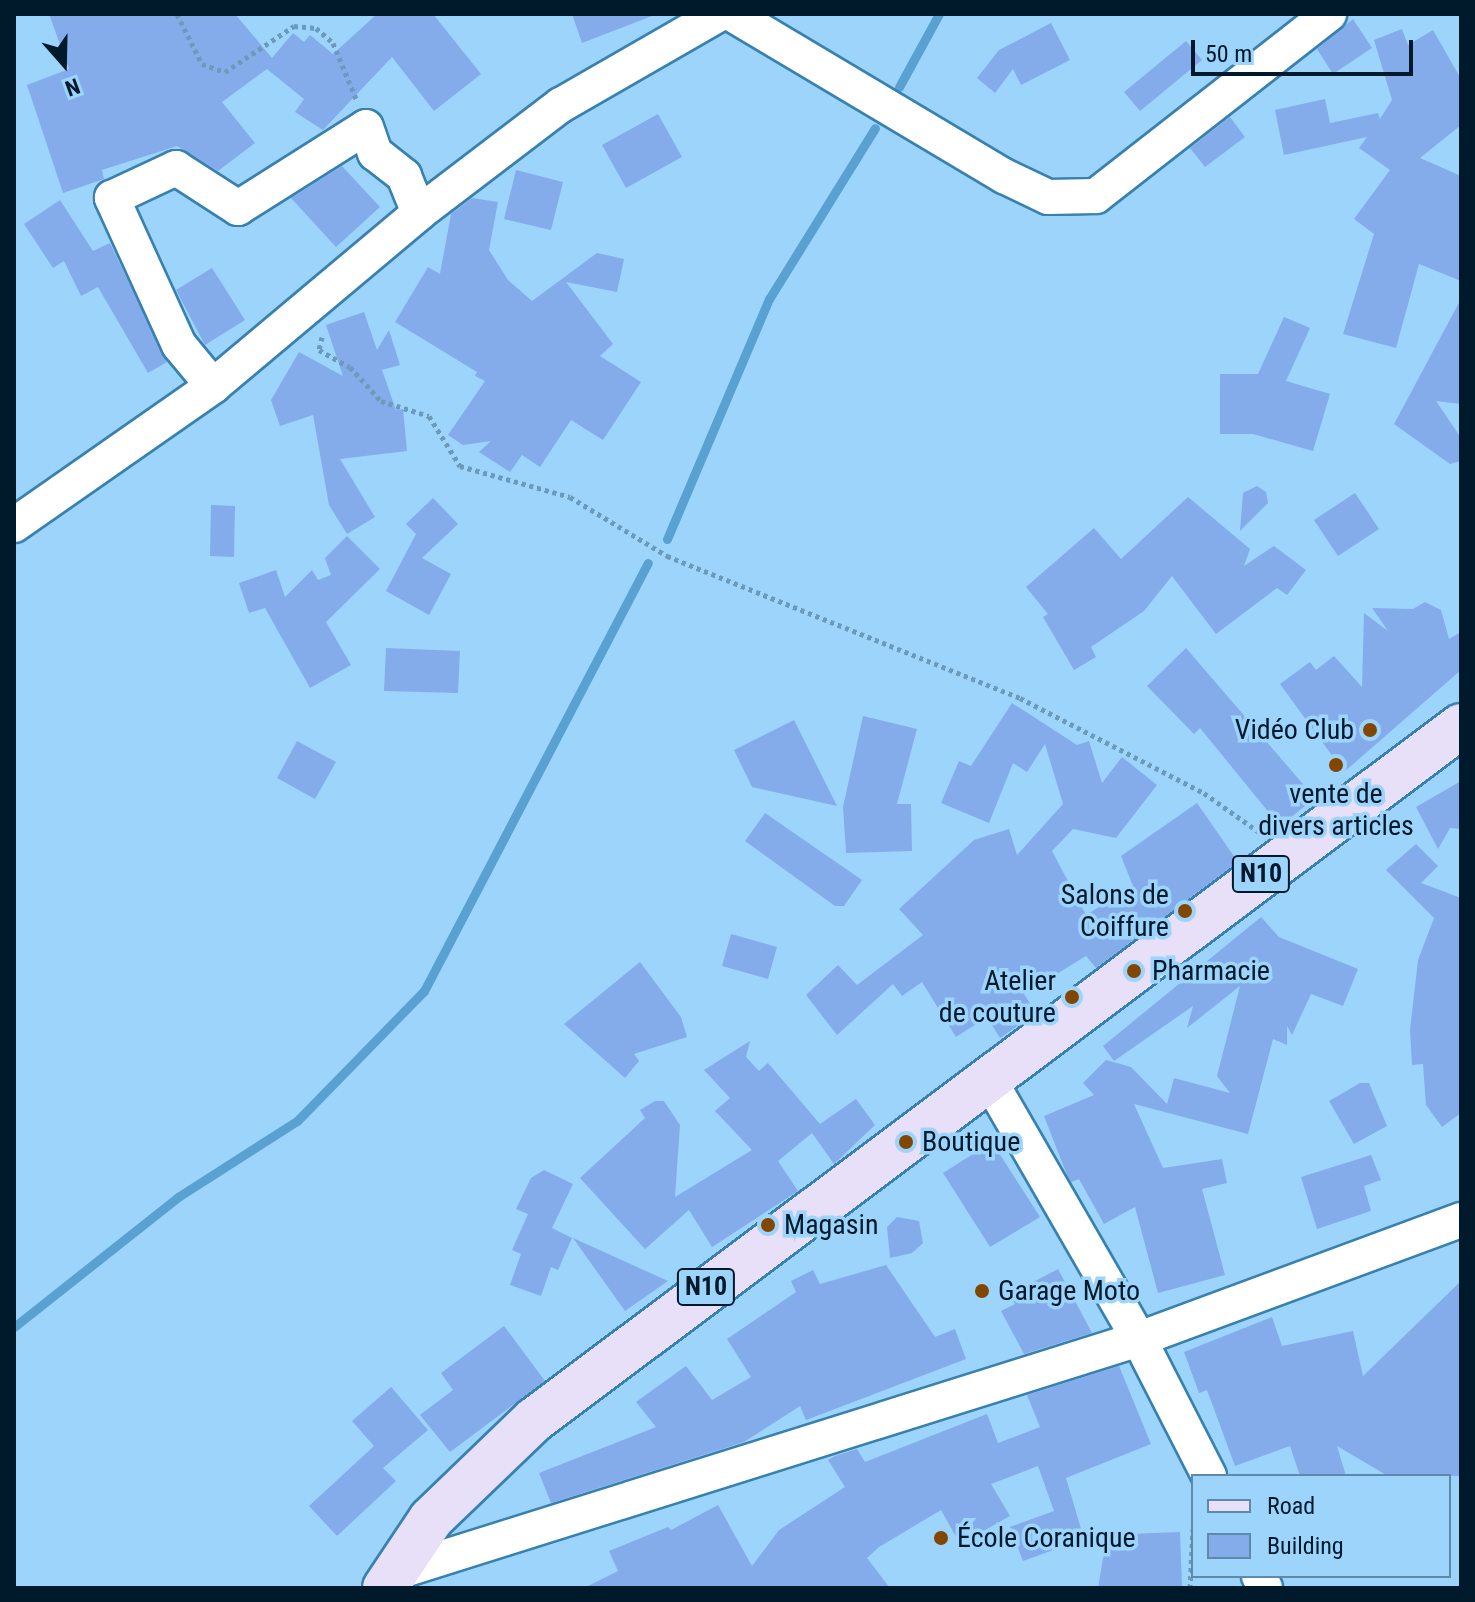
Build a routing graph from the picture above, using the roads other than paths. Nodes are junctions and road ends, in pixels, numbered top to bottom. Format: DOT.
graph roads {
  1 [pos="719,14"];
  2 [pos="732,14"];
  3 [pos="1329,14"];
  4 [pos="419,213"];
  5 [pos="213,386"];
  6 [pos="14,525"];
  7 [pos="1461,726"];
  8 [pos="987,1076"];
  9 [pos="1461,1220"];
  10 [pos="1139,1339"];
  11 [pos="1208,1474"];
  12 [pos="388,1581"];
  1 -- 4 [label="street"];
  2 -- 3 [label="street"];
  4 -- 5 [label="street"];
  4 -- 5 [label="street"];
  5 -- 6 [label="street"];
  7 -- 8 [label="main road, N10"];
  8 -- 10 [label="street"];
  8 -- 12 [label="main road, N10"];
  9 -- 10 [label="street"];
  10 -- 11 [label="street"];
  10 -- 12 [label="street"];
}
